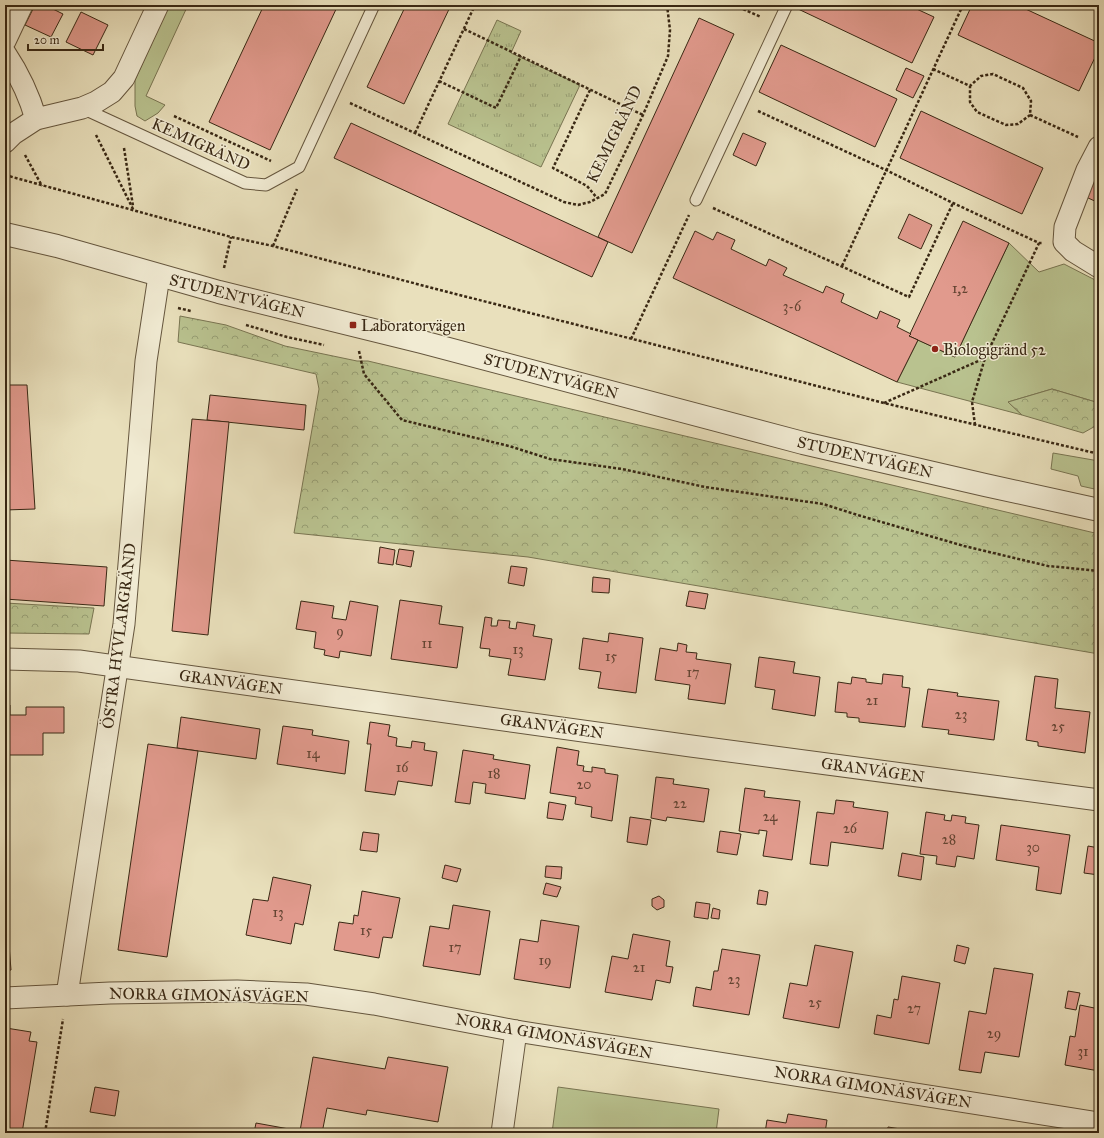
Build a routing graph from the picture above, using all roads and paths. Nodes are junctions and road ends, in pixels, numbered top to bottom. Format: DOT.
graph roads {
  1 [pos="22,5"];
  2 [pos="158,5"];
  3 [pos="374,5"];
  4 [pos="475,5"];
  5 [pos="667,5"];
  6 [pos="734,5"];
  7 [pos="787,5"];
  8 [pos="963,5"];
  9 [pos="778,25"];
  10 [pos="464,29"];
  11 [pos="5,41"];
  12 [pos="5,53"];
  13 [pos="521,56"];
  14 [pos="933,69"];
  15 [pos="439,81"];
  16 [pos="970,86"];
  17 [pos="590,90"];
  18 [pos="333,95"];
  19 [pos="741,103"];
  20 [pos="82,108"];
  21 [pos="643,115"];
  22 [pos="1030,115"];
  23 [pos="174,116"];
  24 [pos="36,119"];
  25 [pos="121,126"];
  26 [pos="415,133"];
  27 [pos="9,138"];
  28 [pos="1092,143"];
  29 [pos="299,168"];
  30 [pos="886,170"];
  31 [pos="5,175"];
  32 [pos="42,186"];
  33 [pos="597,198"];
  34 [pos="696,200"];
  35 [pos="952,203"];
  36 [pos="134,211"];
  37 [pos="5,234"];
  38 [pos="231,238"];
  39 [pos="1064,242"];
  40 [pos="1039,243"];
  41 [pos="273,246"];
  42 [pos="842,266"];
  43 [pos="1099,267"];
  44 [pos="224,272"];
  45 [pos="159,276"];
  46 [pos="155,303"];
  47 [pos="192,311"];
  48 [pos="243,324"];
  49 [pos="632,339"];
  50 [pos="330,346"];
  51 [pos="352,350"];
  52 [pos="985,358"];
  53 [pos="884,404"];
  54 [pos="975,425"];
  55 [pos="1099,454"];
  56 [pos="1099,510"];
  57 [pos="1099,571"];
  58 [pos="5,659"];
  59 [pos="118,666"];
  60 [pos="1099,800"];
  61 [pos="67,995"];
  62 [pos="5,998"];
  63 [pos="516,1031"];
  64 [pos="1099,1123"];
  65 [pos="45,1133"];
  66 [pos="502,1133"];
  1 -- 11 [label="street"];
  2 -- 20 [label="street"];
  3 -- 18 [label="lane"];
  4 -- 10 [label="path"];
  5 -- 21 [label="path, KEMIGRÄND"];
  6 -- 9 [label="path"];
  7 -- 9 [label="lane"];
  8 -- 14 [label="path"];
  9 -- 19 [label="lane"];
  10 -- 13 [label="path"];
  10 -- 15 [label="path"];
  12 -- 24 [label="street"];
  13 -- 15 [label="path"];
  13 -- 17 [label="path"];
  14 -- 16 [label="path"];
  14 -- 30 [label="path"];
  15 -- 26 [label="path"];
  16 -- 22 [label="path"];
  16 -- 22 [label="path"];
  17 -- 21 [label="path"];
  17 -- 33 [label="path"];
  18 -- 26 [label="path, KEMIGRÄND"];
  18 -- 29 [label="lane"];
  19 -- 30 [label="path"];
  19 -- 34 [label="lane"];
  20 -- 24 [label="street"];
  20 -- 25 [label="lane, KEMIGRÄND"];
  20 -- 36 [label="path"];
  21 -- 33 [label="path, KEMIGRÄND"];
  22 -- 28 [label="path"];
  23 -- 29 [label="path"];
  24 -- 27 [label="street"];
  25 -- 29 [label="lane, KEMIGRÄND"];
  25 -- 36 [label="path"];
  26 -- 33 [label="path, KEMIGRÄND"];
  27 -- 32 [label="path"];
  28 -- 39 [label="street"];
  29 -- 41 [label="path"];
  30 -- 35 [label="path"];
  30 -- 42 [label="path"];
  31 -- 32 [label="path"];
  32 -- 36 [label="path"];
  34 -- 42 [label="path"];
  34 -- 49 [label="path"];
  35 -- 40 [label="path"];
  35 -- 42 [label="path"];
  36 -- 38 [label="path"];
  37 -- 45 [label="street, STUDENTVÄGEN"];
  38 -- 41 [label="path"];
  38 -- 44 [label="path"];
  39 -- 40 [label="path"];
  39 -- 43 [label="street"];
  40 -- 52 [label="path"];
  41 -- 49 [label="path"];
  45 -- 46 [label="street, ÖSTRA HYVLARGRÄND"];
  45 -- 56 [label="street, STUDENTVÄGEN"];
  46 -- 47 [label="path"];
  46 -- 59 [label="street, ÖSTRA HYVLARGRÄND"];
  48 -- 50 [label="path"];
  49 -- 53 [label="path"];
  51 -- 57 [label="path"];
  52 -- 53 [label="path"];
  52 -- 54 [label="path"];
  53 -- 54 [label="path"];
  54 -- 55 [label="path"];
  58 -- 59 [label="street, GRANVÄGEN"];
  59 -- 60 [label="street, GRANVÄGEN"];
  59 -- 61 [label="street, ÖSTRA HYVLARGRÄND"];
  61 -- 62 [label="street, NORRA GIMONÄSVÄGEN"];
  61 -- 63 [label="street, NORRA GIMONÄSVÄGEN"];
  61 -- 65 [label="path"];
  63 -- 64 [label="street, NORRA GIMONÄSVÄGEN"];
  63 -- 66 [label="street"];
}
